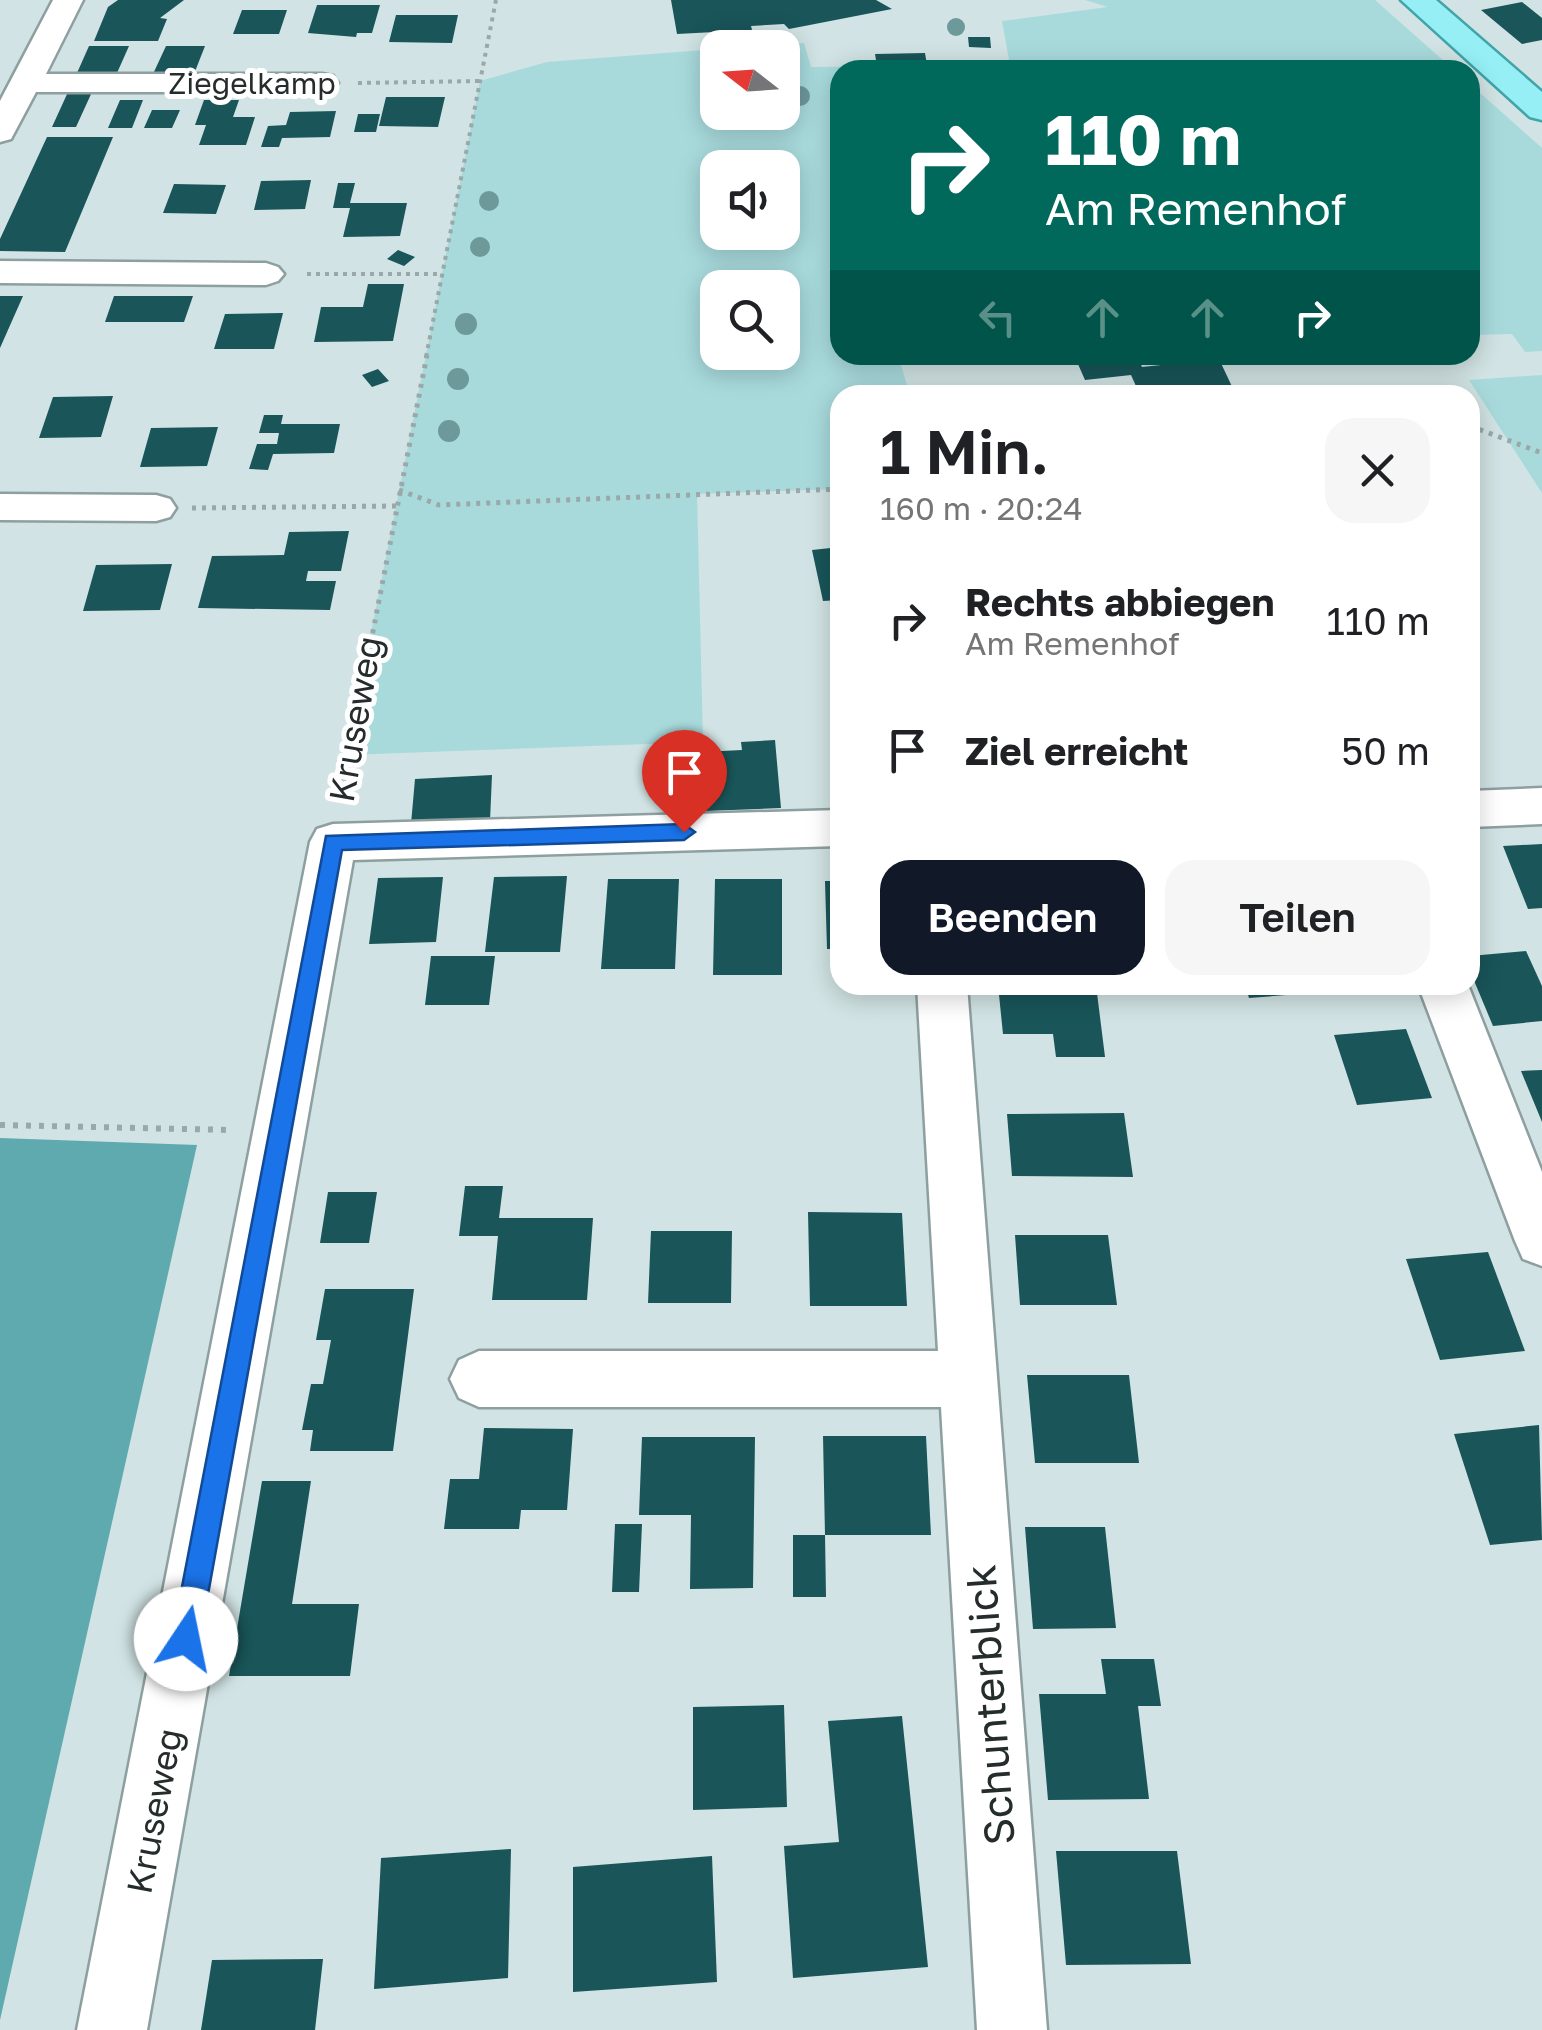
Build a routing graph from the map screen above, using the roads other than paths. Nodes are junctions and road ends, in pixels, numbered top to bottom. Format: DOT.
graph roads {
  1 [pos="68,0"];
  2 [pos="1417,0"];
  3 [pos="24,83"];
  4 [pos="322,83"];
  5 [pos="1542,110"];
  6 [pos="0,132"];
  7 [pos="0,272"];
  8 [pos="266,274"];
  9 [pos="0,507"];
  10 [pos="156,508"];
  11 [pos="1542,806"];
  12 [pos="1480,809"];
  13 [pos="830,828"];
  14 [pos="943,995"];
  15 [pos="1446,995"];
  16 [pos="1542,1241"];
  17 [pos="478,1379"];
  18 [pos="966,1379"];
  19 [pos="112,2030"];
  20 [pos="1012,2030"];
  1 -- 3 [label="street"];
  2 -- 5 [label="main road"];
  3 -- 4 [label="street, Ziegelkamp"];
  3 -- 6 [label="street"];
  7 -- 8 [label="street"];
  9 -- 10 [label="street"];
  11 -- 12 [label="street"];
  13 -- 19 [label="street, Kruseweg"];
  14 -- 18 [label="street, Schunterblick"];
  15 -- 16 [label="street"];
  17 -- 18 [label="street"];
  18 -- 20 [label="street, Schunterblick"];
}
